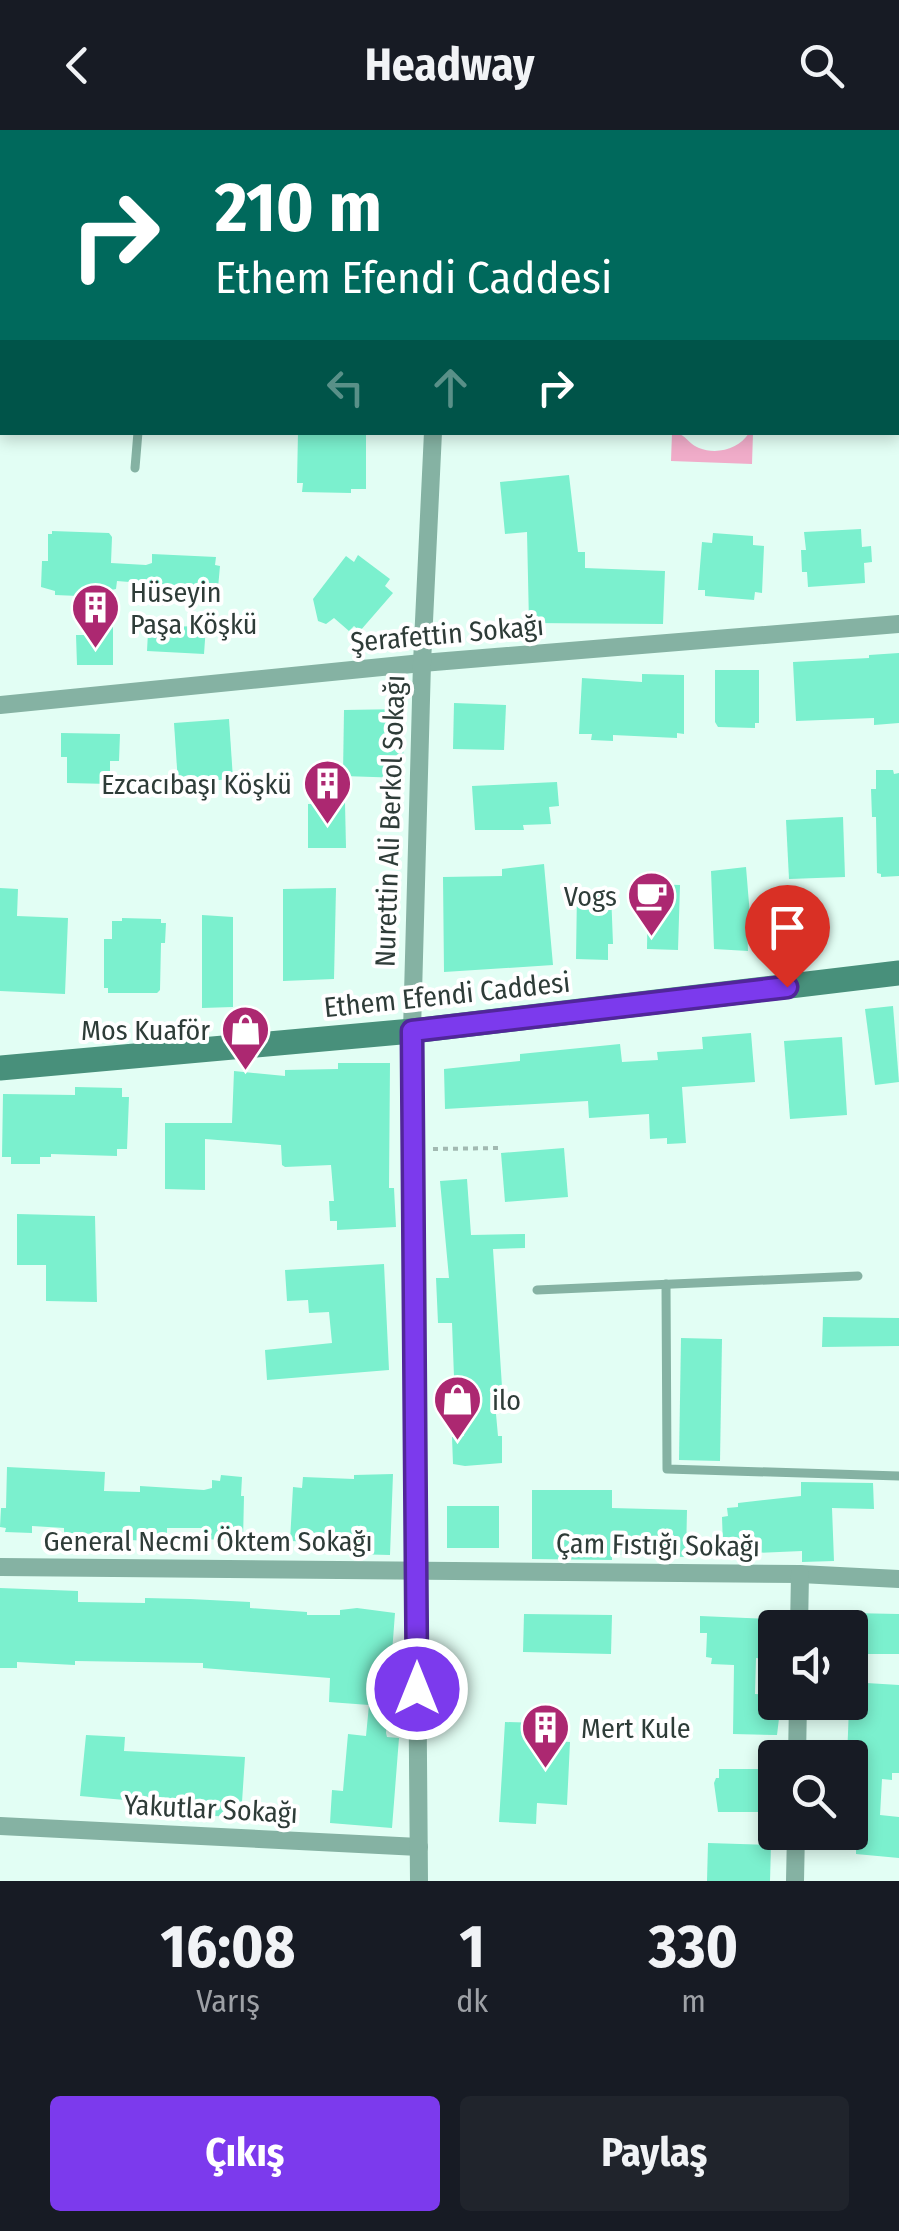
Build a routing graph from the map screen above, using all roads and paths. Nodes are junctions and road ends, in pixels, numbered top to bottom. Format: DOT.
graph roads {
  1 [pos="138,435"];
  2 [pos="433,435"];
  3 [pos="135,468"];
  4 [pos="899,624"];
  5 [pos="422,663"];
  6 [pos="0,706"];
  7 [pos="899,973"];
  8 [pos="412,1031"];
  9 [pos="0,1068"];
  10 [pos="501,1148"];
  11 [pos="413,1150"];
  12 [pos="858,1276"];
  13 [pos="666,1284"];
  14 [pos="538,1290"];
  15 [pos="899,1476"];
  16 [pos="0,1566"];
  17 [pos="416,1570"];
  18 [pos="800,1574"];
  19 [pos="899,1579"];
  20 [pos="800,1610"];
  21 [pos="0,1826"];
  22 [pos="418,1847"];
  23 [pos="796,1850"];
  24 [pos="419,1881"];
  25 [pos="795,1881"];
  1 -- 3 [label="lane"];
  2 -- 5 [label="street, Nurettin Ali Berkol Sokağı"];
  4 -- 5 [label="street, Şerafettin Sokağı"];
  5 -- 6 [label="street, Şerafettin Sokağı"];
  5 -- 8 [label="street, Nurettin Ali Berkol Sokağı"];
  7 -- 8 [label="main road, Ethem Efendi Caddesi"];
  8 -- 9 [label="main road, Ethem Efendi Caddesi"];
  8 -- 11 [label="street, Nurettin Ali Berkol Sokağı"];
  10 -- 11 [label="path"];
  11 -- 17 [label="street, Nurettin Ali Berkol Sokağı"];
  12 -- 13 [label="lane"];
  13 -- 14 [label="lane"];
  13 -- 15 [label="lane"];
  16 -- 17 [label="street, General Necmi Öktem Sokağı"];
  17 -- 18 [label="street, Çam Fıstığı Sokağı"];
  17 -- 22 [label="street, Nurettin Ali Berkol Sokağı"];
  18 -- 19 [label="street, Çam Fıstığı Sokağı"];
  18 -- 20 [label="street"];
  21 -- 22 [label="street, Yakutlar Sokağı"];
  22 -- 24 [label="street, Nurettin Ali Berkol Sokağı"];
  23 -- 25 [label="street"];
}
